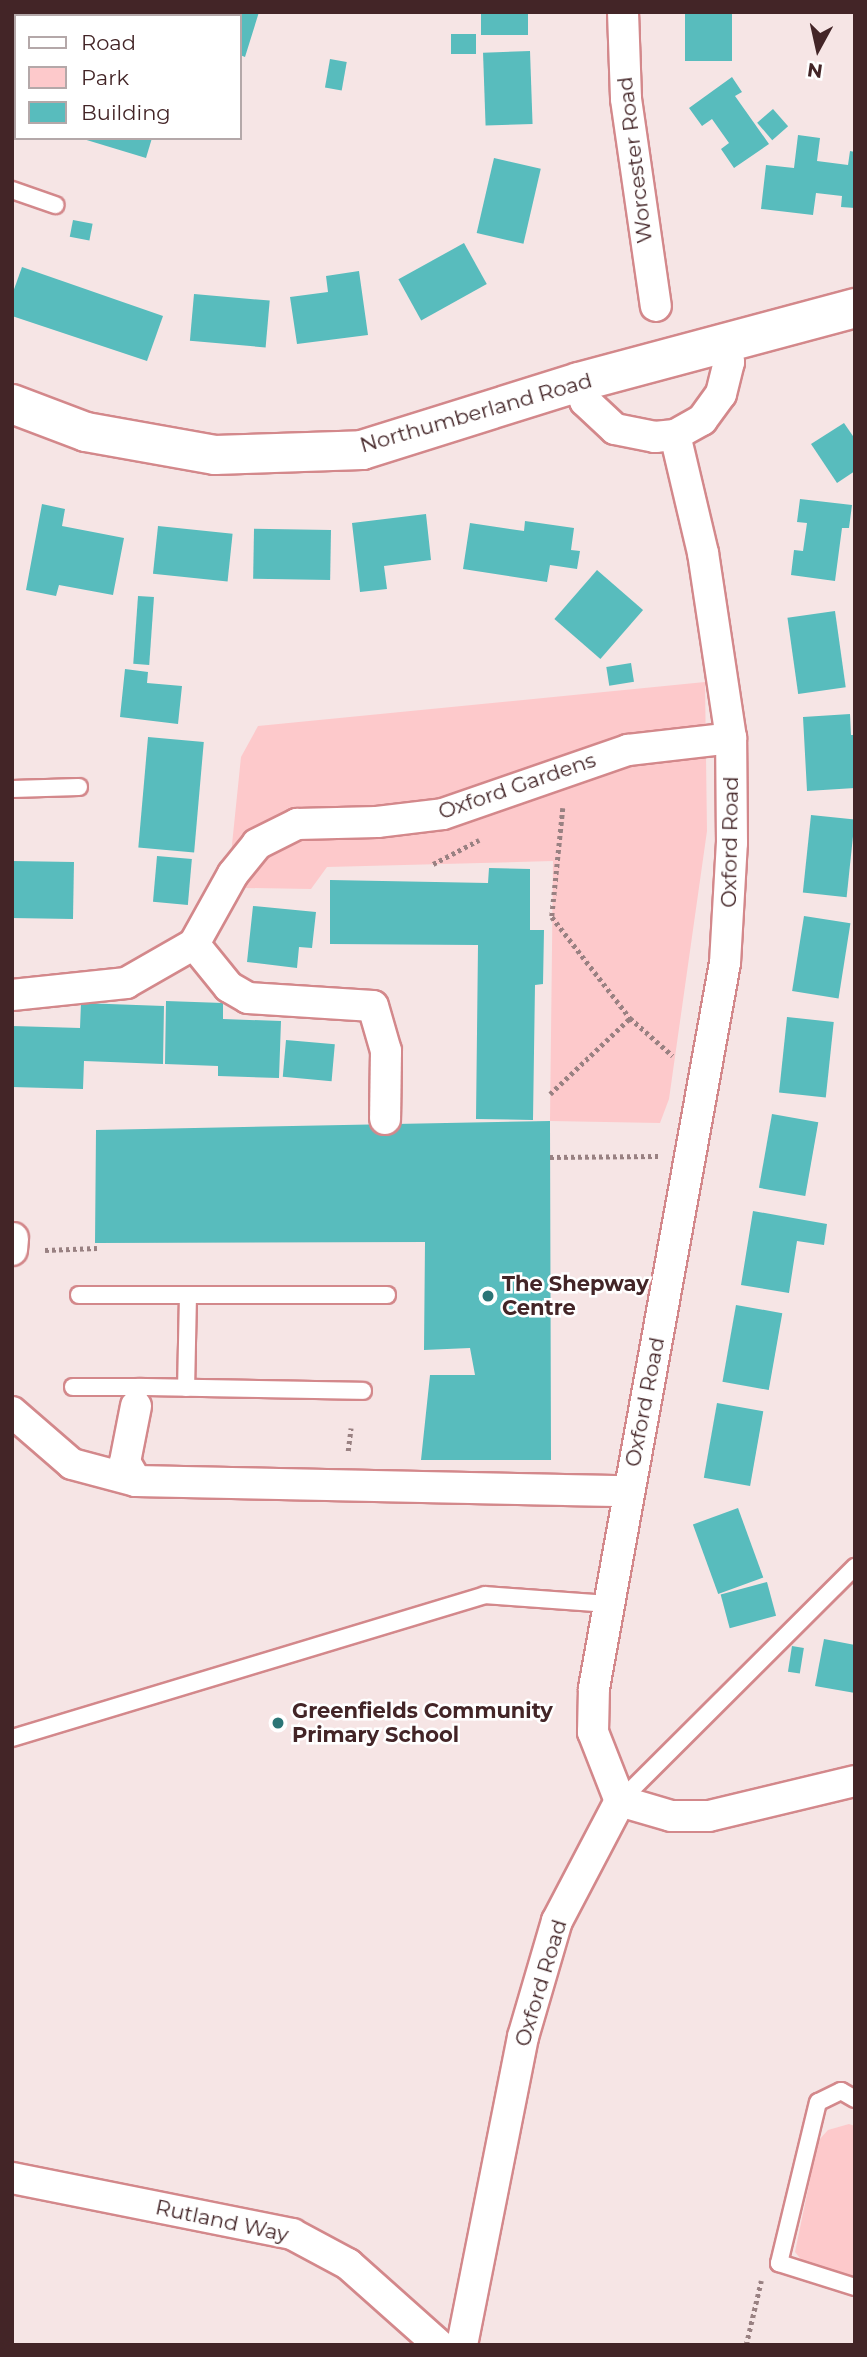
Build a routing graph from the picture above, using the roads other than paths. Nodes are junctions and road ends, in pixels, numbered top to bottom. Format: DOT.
graph roads {
  1 [pos="623,12"];
  2 [pos="12,190"];
  3 [pos="55,205"];
  4 [pos="656,306"];
  5 [pos="855,308"];
  6 [pos="725,343"];
  7 [pos="579,382"];
  8 [pos="12,404"];
  9 [pos="675,435"];
  10 [pos="731,738"];
  11 [pos="79,787"];
  12 [pos="12,789"];
  13 [pos="194,944"];
  14 [pos="12,995"];
  15 [pos="384,1119"];
  16 [pos="79,1295"];
  17 [pos="188,1295"];
  18 [pos="387,1296"];
  19 [pos="73,1387"];
  20 [pos="186,1388"];
  21 [pos="363,1391"];
  22 [pos="138,1397"];
  23 [pos="12,1412"];
  24 [pos="136,1481"];
  25 [pos="628,1491"];
  26 [pos="855,1567"];
  27 [pos="608,1604"];
  28 [pos="12,1738"];
  29 [pos="855,1781"];
  30 [pos="621,1801"];
  31 [pos="855,2099"];
  32 [pos="12,2178"];
  33 [pos="855,2287"];
  34 [pos="439,2345"];
  35 [pos="462,2345"];
  1 -- 4 [label="street, Worcester Road"];
  2 -- 3 [label="lane"];
  5 -- 6 [label="street, Northumberland Road"];
  6 -- 7 [label="street, Northumberland Road"];
  6 -- 9 [label="street"];
  7 -- 8 [label="street, Northumberland Road"];
  7 -- 9 [label="street"];
  9 -- 10 [label="street, Oxford Road"];
  10 -- 13 [label="street, Oxford Gardens"];
  10 -- 25 [label="street, Oxford Road"];
  11 -- 12 [label="lane"];
  13 -- 14 [label="street"];
  13 -- 15 [label="street"];
  16 -- 17 [label="lane"];
  17 -- 18 [label="lane"];
  17 -- 20 [label="lane"];
  19 -- 22 [label="lane"];
  20 -- 21 [label="lane"];
  20 -- 22 [label="lane"];
  22 -- 24 [label="street"];
  23 -- 24 [label="street"];
  24 -- 25 [label="street"];
  25 -- 27 [label="street, Oxford Road"];
  26 -- 30 [label="lane"];
  27 -- 28 [label="lane"];
  27 -- 30 [label="street, Oxford Road"];
  29 -- 30 [label="street"];
  30 -- 35 [label="street, Oxford Road"];
  31 -- 33 [label="lane"];
  32 -- 34 [label="street, Rutland Way"];
}
